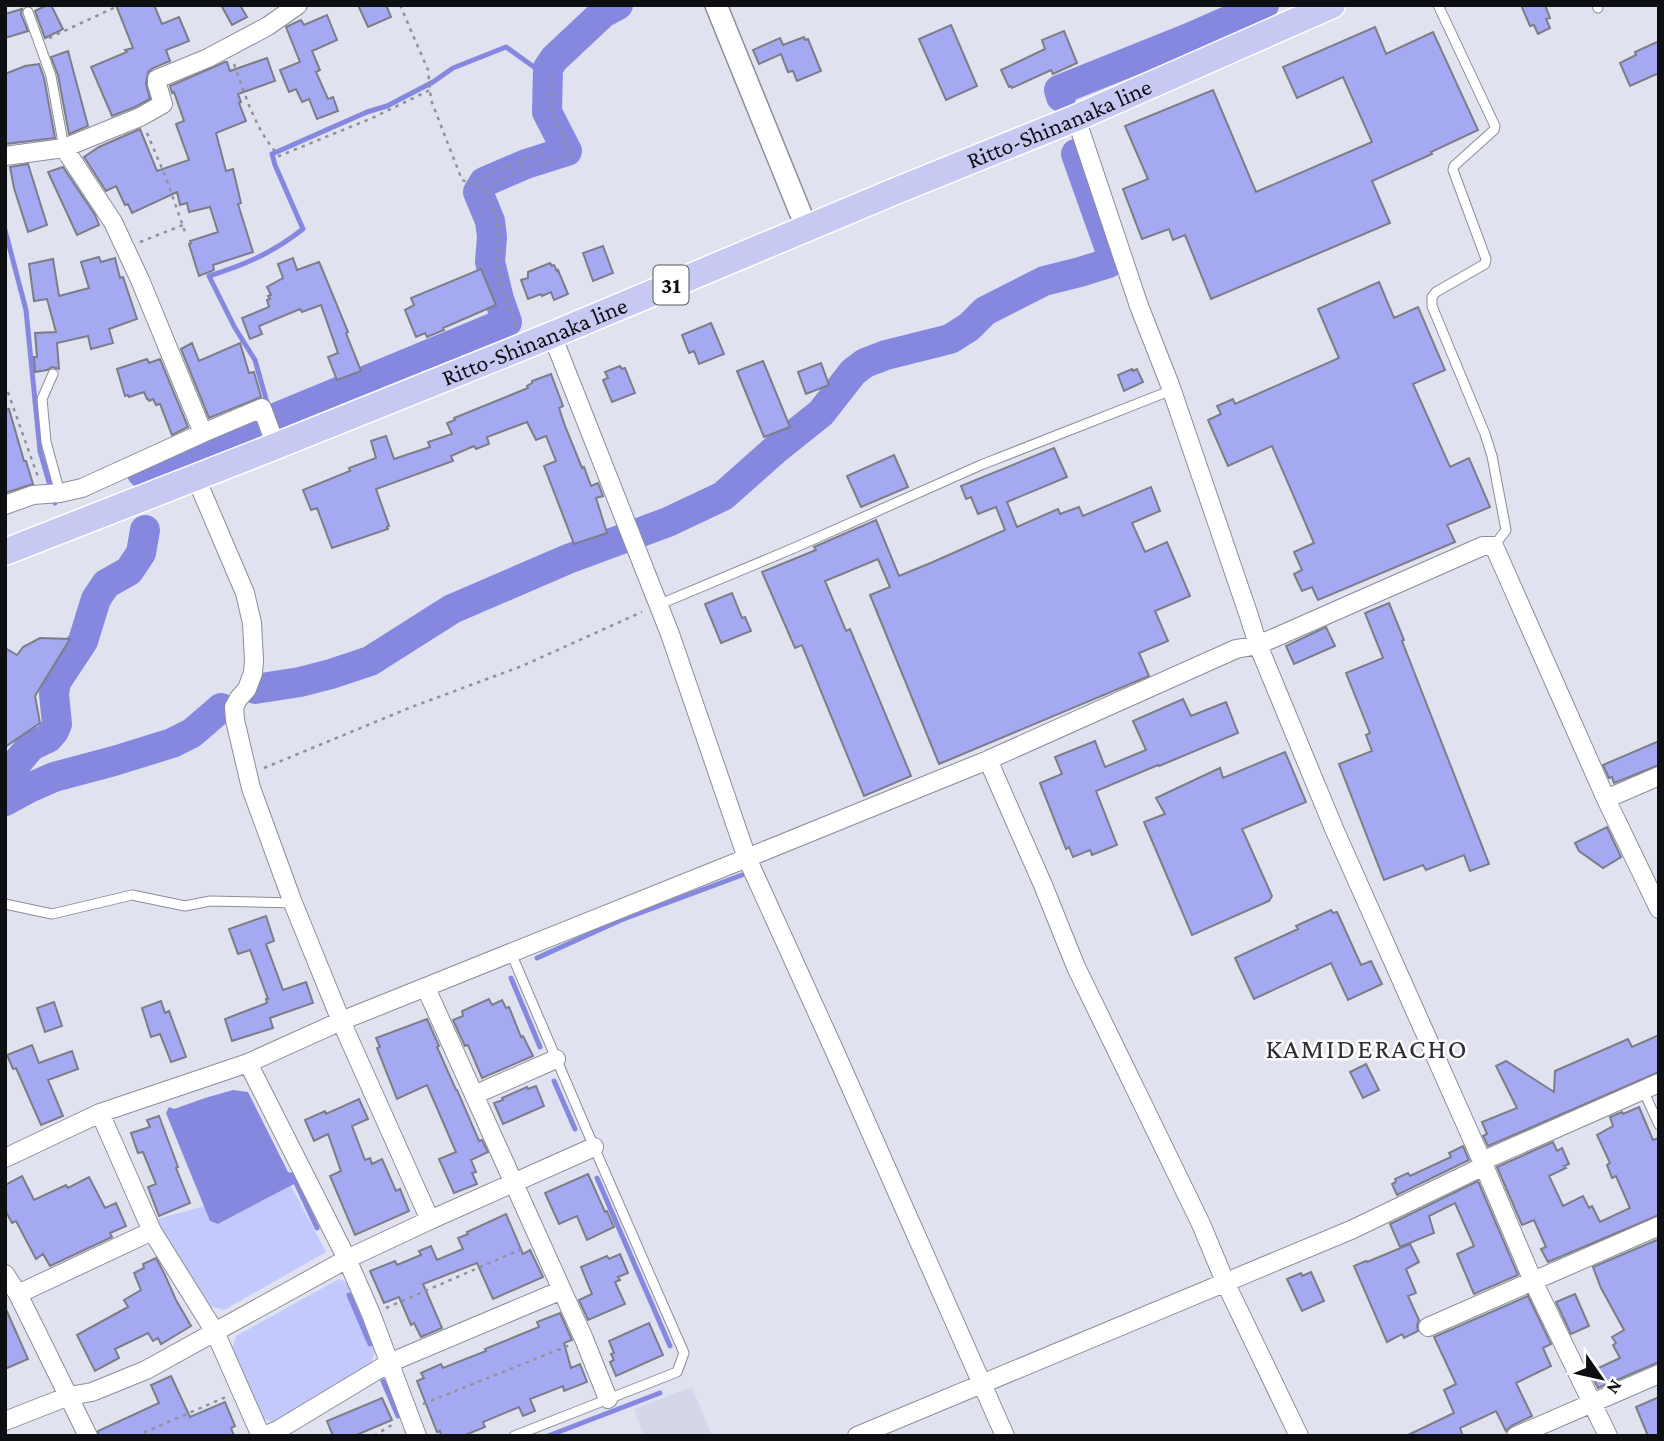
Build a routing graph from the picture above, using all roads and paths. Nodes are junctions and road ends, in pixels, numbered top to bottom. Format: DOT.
graph roads {
  1 [pos="119,5"];
  2 [pos="400,5"];
  3 [pos="716,5"];
  4 [pos="1332,5"];
  5 [pos="1438,5"];
  6 [pos="294,6"];
  7 [pos="28,12"];
  8 [pos="40,42"];
  9 [pos="228,48"];
  10 [pos="553,71"];
  11 [pos="430,90"];
  12 [pos="140,117"];
  13 [pos="1076,118"];
  14 [pos="64,148"];
  15 [pos="548,149"];
  16 [pos="5,156"];
  17 [pos="470,184"];
  18 [pos="488,190"];
  19 [pos="183,225"];
  20 [pos="807,229"];
  21 [pos="185,232"];
  22 [pos="125,248"];
  23 [pos="552,335"];
  24 [pos="523,346"];
  25 [pos="52,374"];
  26 [pos="5,384"];
  27 [pos="1172,390"];
  28 [pos="203,433"];
  29 [pos="276,446"];
  30 [pos="196,478"];
  31 [pos="52,493"];
  32 [pos="5,505"];
  33 [pos="1494,546"];
  34 [pos="5,552"];
  35 [pos="658,605"];
  36 [pos="1258,645"];
  37 [pos="988,760"];
  38 [pos="247,774"];
  39 [pos="1659,776"];
  40 [pos="1606,799"];
  41 [pos="747,858"];
  42 [pos="293,902"];
  43 [pos="5,904"];
  44 [pos="1659,909"];
  45 [pos="511,954"];
  46 [pos="426,988"];
  47 [pos="341,1021"];
  48 [pos="556,1059"];
  49 [pos="248,1063"];
  50 [pos="1651,1087"];
  51 [pos="474,1095"];
  52 [pos="100,1113"];
  53 [pos="1659,1125"];
  54 [pos="594,1147"];
  55 [pos="5,1158"];
  56 [pos="1483,1164"];
  57 [pos="514,1183"];
  58 [pos="430,1220"];
  59 [pos="1659,1226"];
  60 [pos="152,1231"];
  61 [pos="540,1241"];
  62 [pos="347,1259"];
  63 [pos="5,1274"];
  64 [pos="1533,1281"];
  65 [pos="1226,1284"];
  66 [pos="562,1290"];
  67 [pos="18,1294"];
  68 [pos="371,1314"];
  69 [pos="1428,1327"];
  70 [pos="215,1332"];
  71 [pos="584,1339"];
  72 [pos="389,1363"];
  73 [pos="1659,1374"];
  74 [pos="983,1385"];
  75 [pos="242,1390"];
  76 [pos="69,1396"];
  77 [pos="608,1399"];
  78 [pos="1593,1403"];
  79 [pos="408,1413"];
  80 [pos="5,1422"];
  81 [pos="88,1436"];
  82 [pos="136,1436"];
  83 [pos="262,1436"];
  84 [pos="374,1436"];
  85 [pos="417,1436"];
  86 [pos="514,1436"];
  87 [pos="857,1436"];
  88 [pos="1005,1436"];
  89 [pos="1299,1436"];
  90 [pos="1516,1436"];
  91 [pos="1608,1436"];
  1 -- 8 [label="path"];
  2 -- 11 [label="path"];
  3 -- 20 [label="street"];
  4 -- 13 [label="main road, Ritto-Shinanaka line / 31"];
  5 -- 33 [label="lane"];
  6 -- 9 [label="street"];
  7 -- 8 [label="lane"];
  8 -- 14 [label="lane"];
  9 -- 11 [label="path"];
  9 -- 12 [label="street"];
  10 -- 18 [label="path"];
  11 -- 17 [label="path"];
  12 -- 14 [label="street"];
  12 -- 19 [label="path"];
  13 -- 20 [label="main road, Ritto-Shinanaka line / 31"];
  13 -- 27 [label="street"];
  14 -- 16 [label="street"];
  14 -- 22 [label="street"];
  15 -- 17 [label="path"];
  17 -- 18 [label="path"];
  18 -- 24 [label="path"];
  19 -- 21 [label="path"];
  19 -- 22 [label="path"];
  20 -- 23 [label="main road, Ritto-Shinanaka line / 31"];
  22 -- 28 [label="street"];
  23 -- 24 [label="main road, Ritto-Shinanaka line / 31"];
  23 -- 35 [label="street"];
  24 -- 29 [label="main road, Ritto-Shinanaka line / 31"];
  25 -- 31 [label="lane"];
  26 -- 31 [label="path"];
  27 -- 35 [label="lane"];
  27 -- 36 [label="street"];
  28 -- 29 [label="street"];
  28 -- 31 [label="street"];
  29 -- 30 [label="main road, Ritto-Shinanaka line / 31"];
  30 -- 34 [label="main road, Ritto-Shinanaka line / 31"];
  30 -- 38 [label="street"];
  31 -- 32 [label="street"];
  33 -- 36 [label="street"];
  33 -- 40 [label="street"];
  35 -- 38 [label="path"];
  35 -- 41 [label="street"];
  36 -- 37 [label="street"];
  36 -- 56 [label="street"];
  37 -- 41 [label="street"];
  37 -- 65 [label="street"];
  38 -- 42 [label="street"];
  39 -- 40 [label="street"];
  40 -- 44 [label="street"];
  41 -- 45 [label="street"];
  41 -- 74 [label="street"];
  42 -- 43 [label="lane"];
  42 -- 47 [label="street"];
  45 -- 46 [label="street"];
  45 -- 48 [label="lane"];
  46 -- 47 [label="street"];
  46 -- 51 [label="street"];
  47 -- 49 [label="street"];
  47 -- 58 [label="street"];
  48 -- 51 [label="street"];
  48 -- 54 [label="lane"];
  49 -- 52 [label="street"];
  49 -- 62 [label="street"];
  50 -- 53 [label="lane"];
  50 -- 56 [label="street"];
  51 -- 57 [label="street"];
  52 -- 55 [label="street"];
  52 -- 60 [label="street"];
  54 -- 57 [label="street"];
  54 -- 77 [label="lane"];
  56 -- 64 [label="street"];
  56 -- 65 [label="street"];
  57 -- 58 [label="street"];
  57 -- 61 [label="street"];
  58 -- 62 [label="street"];
  59 -- 64 [label="street"];
  60 -- 67 [label="street"];
  60 -- 70 [label="street"];
  61 -- 66 [label="street"];
  61 -- 68 [label="path"];
  62 -- 68 [label="street"];
  62 -- 70 [label="street"];
  63 -- 67 [label="street"];
  64 -- 69 [label="street"];
  64 -- 78 [label="street"];
  65 -- 74 [label="street"];
  65 -- 89 [label="street"];
  66 -- 71 [label="street"];
  66 -- 72 [label="street"];
  67 -- 76 [label="street"];
  68 -- 72 [label="street"];
  70 -- 75 [label="street"];
  70 -- 76 [label="street"];
  71 -- 77 [label="street"];
  71 -- 79 [label="path"];
  72 -- 79 [label="street"];
  72 -- 83 [label="street"];
  73 -- 78 [label="street"];
  74 -- 87 [label="street"];
  74 -- 88 [label="street"];
  75 -- 82 [label="path"];
  75 -- 83 [label="street"];
  76 -- 80 [label="street"];
  76 -- 81 [label="street"];
  77 -- 86 [label="lane"];
  78 -- 90 [label="street"];
  78 -- 91 [label="street"];
  79 -- 84 [label="path"];
  79 -- 85 [label="street"];
}
